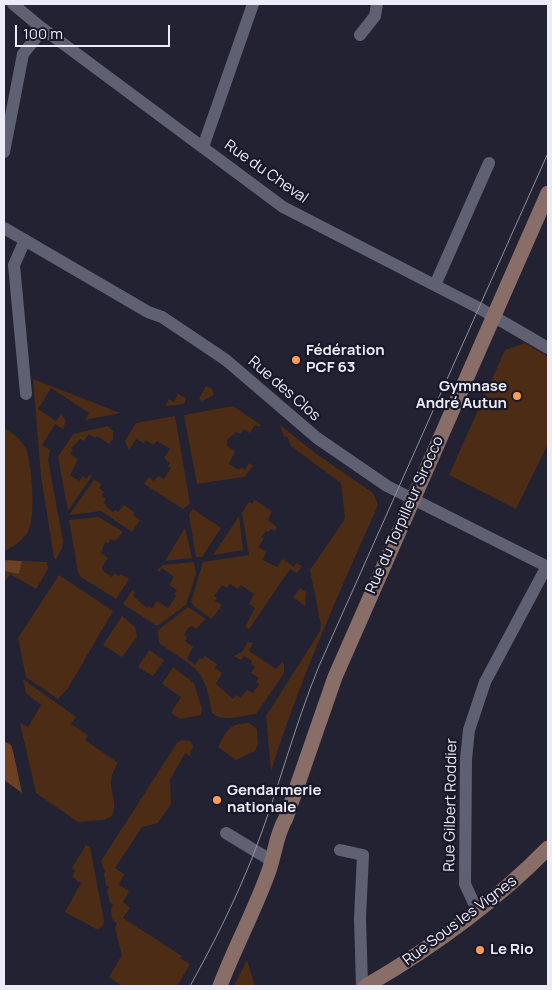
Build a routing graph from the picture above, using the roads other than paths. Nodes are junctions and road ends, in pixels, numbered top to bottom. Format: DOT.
graph roads {
  1 [pos="13,4"];
  2 [pos="253,4"];
  3 [pos="377,4"];
  4 [pos="43,29"];
  5 [pos="360,35"];
  6 [pos="203,147"];
  7 [pos="4,152"];
  8 [pos="489,164"];
  9 [pos="548,193"];
  10 [pos="548,207"];
  11 [pos="4,228"];
  12 [pos="24,240"];
  13 [pos="435,285"];
  14 [pos="497,318"];
  15 [pos="548,348"];
  16 [pos="26,394"];
  17 [pos="417,500"];
  18 [pos="548,566"];
  19 [pos="226,833"];
  20 [pos="548,848"];
  21 [pos="340,850"];
  22 [pos="274,856"];
  23 [pos="477,910"];
  24 [pos="230,960"];
  25 [pos="212,986"];
  26 [pos="220,986"];
  27 [pos="362,986"];
  28 [pos="366,986"];
  1 -- 4 [label="street, Rue du Cheval"];
  2 -- 6 [label="street"];
  3 -- 5 [label="street"];
  4 -- 6 [label="street, Rue du Cheval"];
  4 -- 7 [label="street"];
  6 -- 13 [label="street, Rue du Cheval"];
  8 -- 13 [label="street"];
  9 -- 14 [label="street, Rue du Torpilleur Sirocco"];
  10 -- 14 [label="street, Rue du Torpilleur Sirocco"];
  11 -- 12 [label="street, Rue des Clos"];
  12 -- 16 [label="street"];
  12 -- 17 [label="street, Rue des Clos"];
  13 -- 14 [label="street, Rue du Cheval"];
  14 -- 15 [label="street, Rue du Cheval"];
  14 -- 17 [label="street, Rue du Torpilleur Sirocco"];
  17 -- 18 [label="street, Rue des Clos"];
  17 -- 22 [label="street, Rue du Torpilleur Sirocco"];
  18 -- 23 [label="street, Rue Gilbert Roddier"];
  19 -- 22 [label="street"];
  20 -- 23 [label="street, Rue Sous les Vignes"];
  21 -- 27 [label="street"];
  22 -- 24 [label="street, Rue du Torpilleur Sirocco"];
  23 -- 28 [label="street, Rue Sous les Vignes"];
  24 -- 25 [label="street, Rue du Torpilleur Sirocco"];
  24 -- 26 [label="street, Rue du Torpilleur Sirocco"];
}
